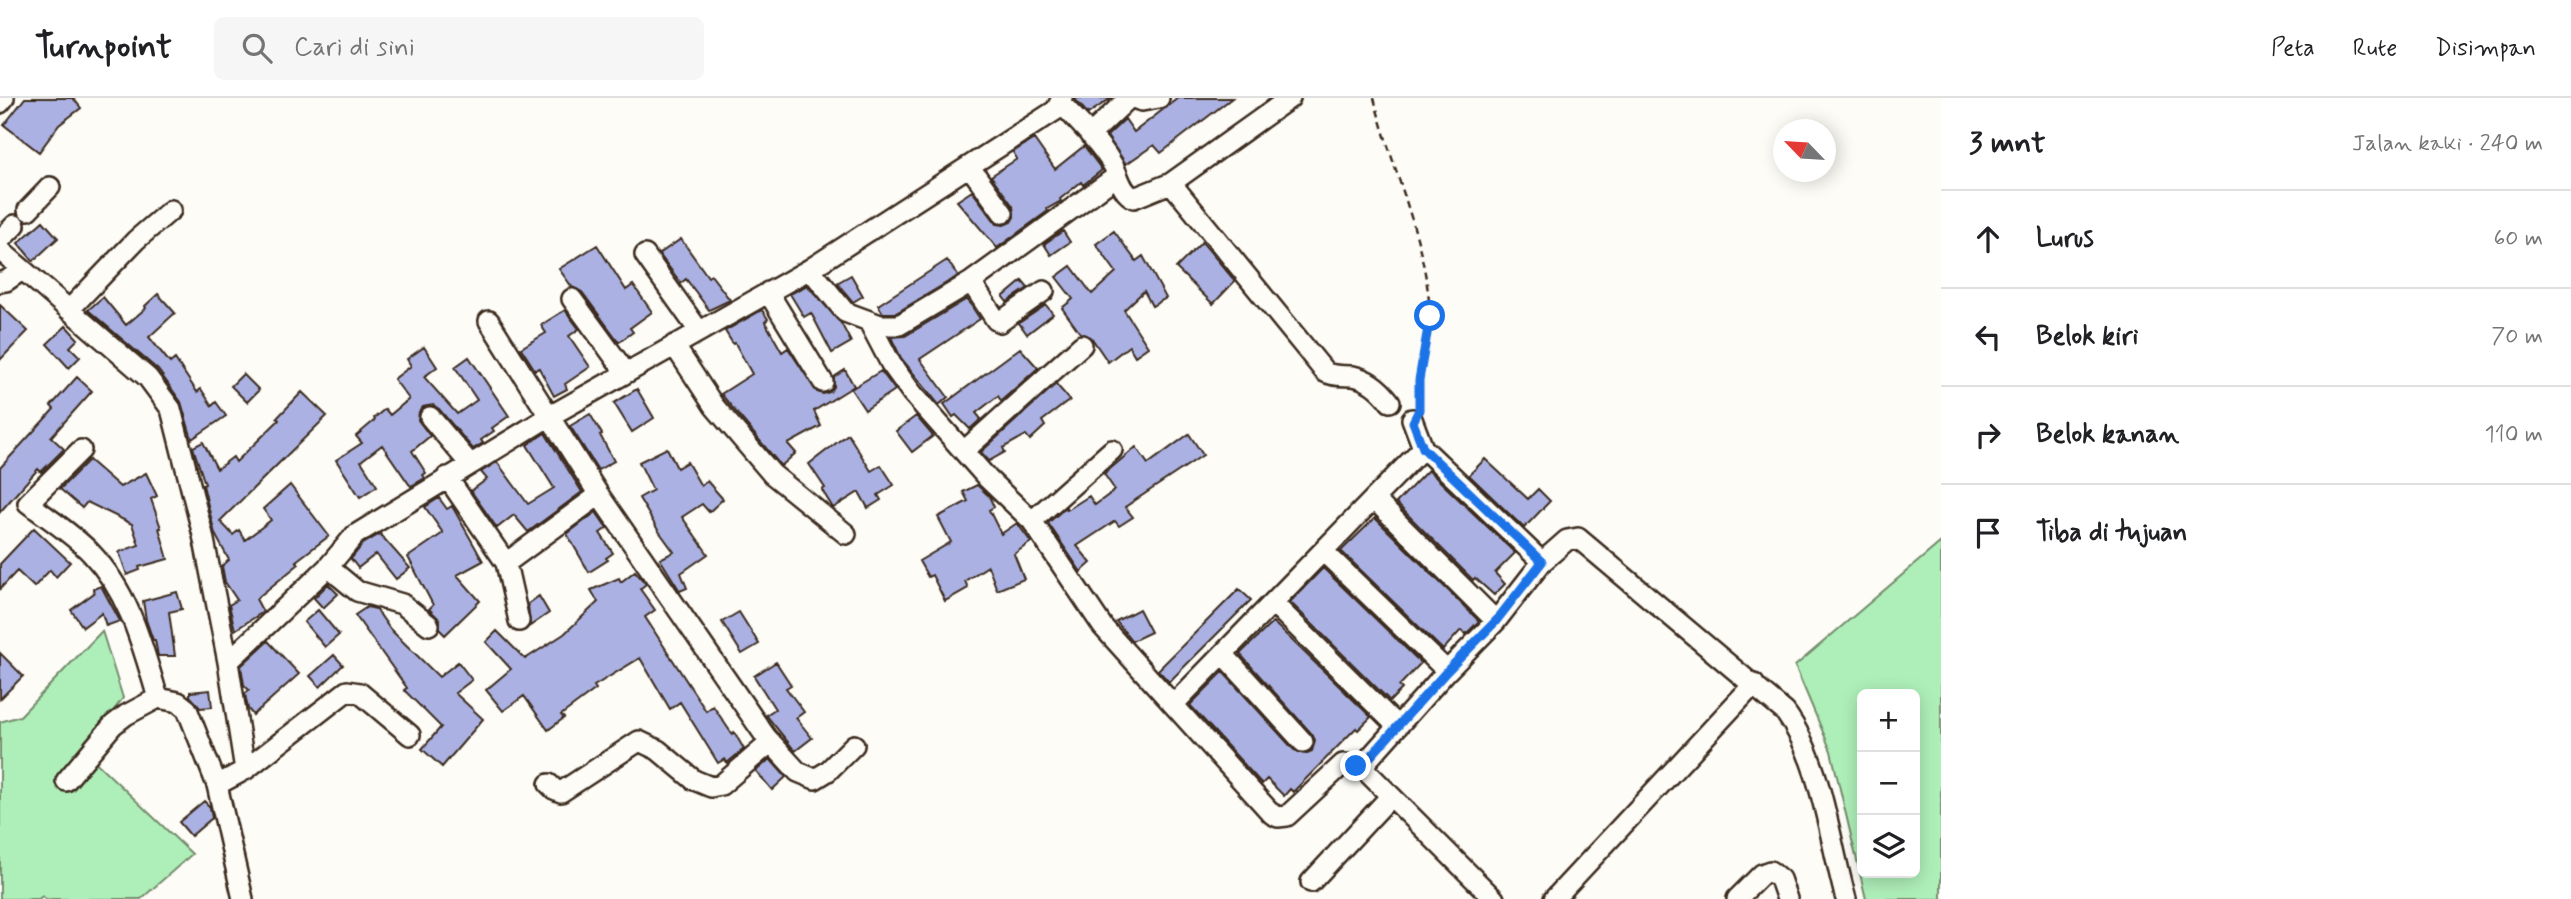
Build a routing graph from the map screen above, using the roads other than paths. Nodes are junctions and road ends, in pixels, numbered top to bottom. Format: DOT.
graph roads {
  1 [pos="5,98"];
  2 [pos="1131,98"];
  3 [pos="1159,98"];
  4 [pos="1290,98"];
  5 [pos="1061,100"];
  6 [pos="0,103"];
  7 [pos="1090,135"];
  8 [pos="969,166"];
  9 [pos="1116,176"];
  10 [pos="1171,183"];
  11 [pos="50,187"];
  12 [pos="171,210"];
  13 [pos="1003,213"];
  14 [pos="0,240"];
  15 [pos="0,250"];
  16 [pos="645,255"];
  17 [pos="810,269"];
  18 [pos="11,277"];
  19 [pos="971,282"];
  20 [pos="1044,291"];
  21 [pos="768,292"];
  22 [pos="572,299"];
  23 [pos="69,310"];
  24 [pos="489,321"];
  25 [pos="869,322"];
  26 [pos="699,331"];
  27 [pos="674,345"];
  28 [pos="1082,345"];
  29 [pos="626,373"];
  30 [pos="822,382"];
  31 [pos="1390,402"];
  32 [pos="550,416"];
  33 [pos="430,417"];
  34 [pos="1413,421"];
  35 [pos="1423,448"];
  36 [pos="81,450"];
  37 [pos="1112,450"];
  38 [pos="964,451"];
  39 [pos="470,464"];
  40 [pos="447,477"];
  41 [pos="599,495"];
  42 [pos="1374,499"];
  43 [pos="1032,521"];
  44 [pos="846,534"];
  45 [pos="1323,551"];
  46 [pos="1542,562"];
  47 [pos="506,563"];
  48 [pos="328,567"];
  49 [pos="1273,603"];
  50 [pos="519,621"];
  51 [pos="1496,621"];
  52 [pos="429,625"];
  53 [pos="1223,654"];
  54 [pos="228,662"];
  55 [pos="1447,671"];
  56 [pos="1754,684"];
  57 [pos="158,698"];
  58 [pos="1174,704"];
  59 [pos="1396,725"];
  60 [pos="410,735"];
  61 [pos="1303,741"];
  62 [pos="771,742"];
  63 [pos="854,745"];
  64 [pos="1361,766"];
  65 [pos="230,778"];
  66 [pos="66,781"];
  67 [pos="549,784"];
  68 [pos="1390,797"];
  69 [pos="1311,882"];
  70 [pos="243,899"];
  71 [pos="1494,899"];
  72 [pos="1554,899"];
  73 [pos="1737,899"];
  74 [pos="1787,899"];
  75 [pos="1845,899"];
  1 -- 6 [label="street"];
  2 -- 3 [label="street"];
  2 -- 7 [label="street"];
  4 -- 10 [label="street"];
  5 -- 7 [label="street"];
  5 -- 8 [label="street"];
  7 -- 9 [label="street"];
  8 -- 13 [label="street"];
  8 -- 17 [label="street"];
  9 -- 10 [label="street"];
  9 -- 19 [label="street"];
  10 -- 31 [label="street"];
  11 -- 14 [label="street"];
  12 -- 23 [label="street"];
  15 -- 18 [label="street"];
  16 -- 26 [label="street"];
  17 -- 21 [label="street"];
  17 -- 25 [label="street"];
  18 -- 23 [label="street"];
  19 -- 20 [label="street"];
  19 -- 25 [label="street"];
  21 -- 26 [label="street"];
  21 -- 30 [label="street"];
  22 -- 29 [label="street"];
  23 -- 54 [label="street"];
  24 -- 32 [label="street"];
  25 -- 38 [label="street"];
  26 -- 27 [label="street"];
  27 -- 29 [label="street"];
  27 -- 44 [label="street"];
  28 -- 38 [label="street"];
  29 -- 32 [label="street"];
  32 -- 39 [label="street"];
  32 -- 41 [label="street"];
  33 -- 39 [label="street"];
  34 -- 35 [label="street"];
  35 -- 42 [label="street"];
  35 -- 46 [label="street"];
  36 -- 57 [label="street"];
  37 -- 43 [label="street"];
  38 -- 43 [label="street"];
  39 -- 40 [label="street"];
  40 -- 47 [label="street"];
  40 -- 48 [label="street"];
  41 -- 47 [label="street"];
  41 -- 62 [label="street"];
  42 -- 45 [label="street"];
  42 -- 51 [label="street"];
  43 -- 58 [label="street"];
  45 -- 49 [label="street"];
  45 -- 55 [label="street"];
  46 -- 51 [label="street"];
  46 -- 56 [label="street"];
  47 -- 50 [label="street"];
  48 -- 52 [label="street"];
  48 -- 54 [label="street"];
  49 -- 53 [label="street"];
  49 -- 59 [label="street"];
  51 -- 55 [label="street"];
  53 -- 58 [label="street"];
  53 -- 61 [label="street"];
  54 -- 65 [label="street"];
  55 -- 59 [label="street"];
  56 -- 72 [label="street"];
  56 -- 75 [label="street"];
  57 -- 65 [label="street"];
  57 -- 66 [label="street"];
  58 -- 64 [label="street"];
  59 -- 64 [label="street"];
  60 -- 65 [label="street"];
  62 -- 63 [label="street"];
  62 -- 67 [label="street"];
  64 -- 68 [label="street"];
  65 -- 70 [label="street"];
  68 -- 69 [label="street"];
  68 -- 71 [label="street"];
  73 -- 74 [label="street"];
}
